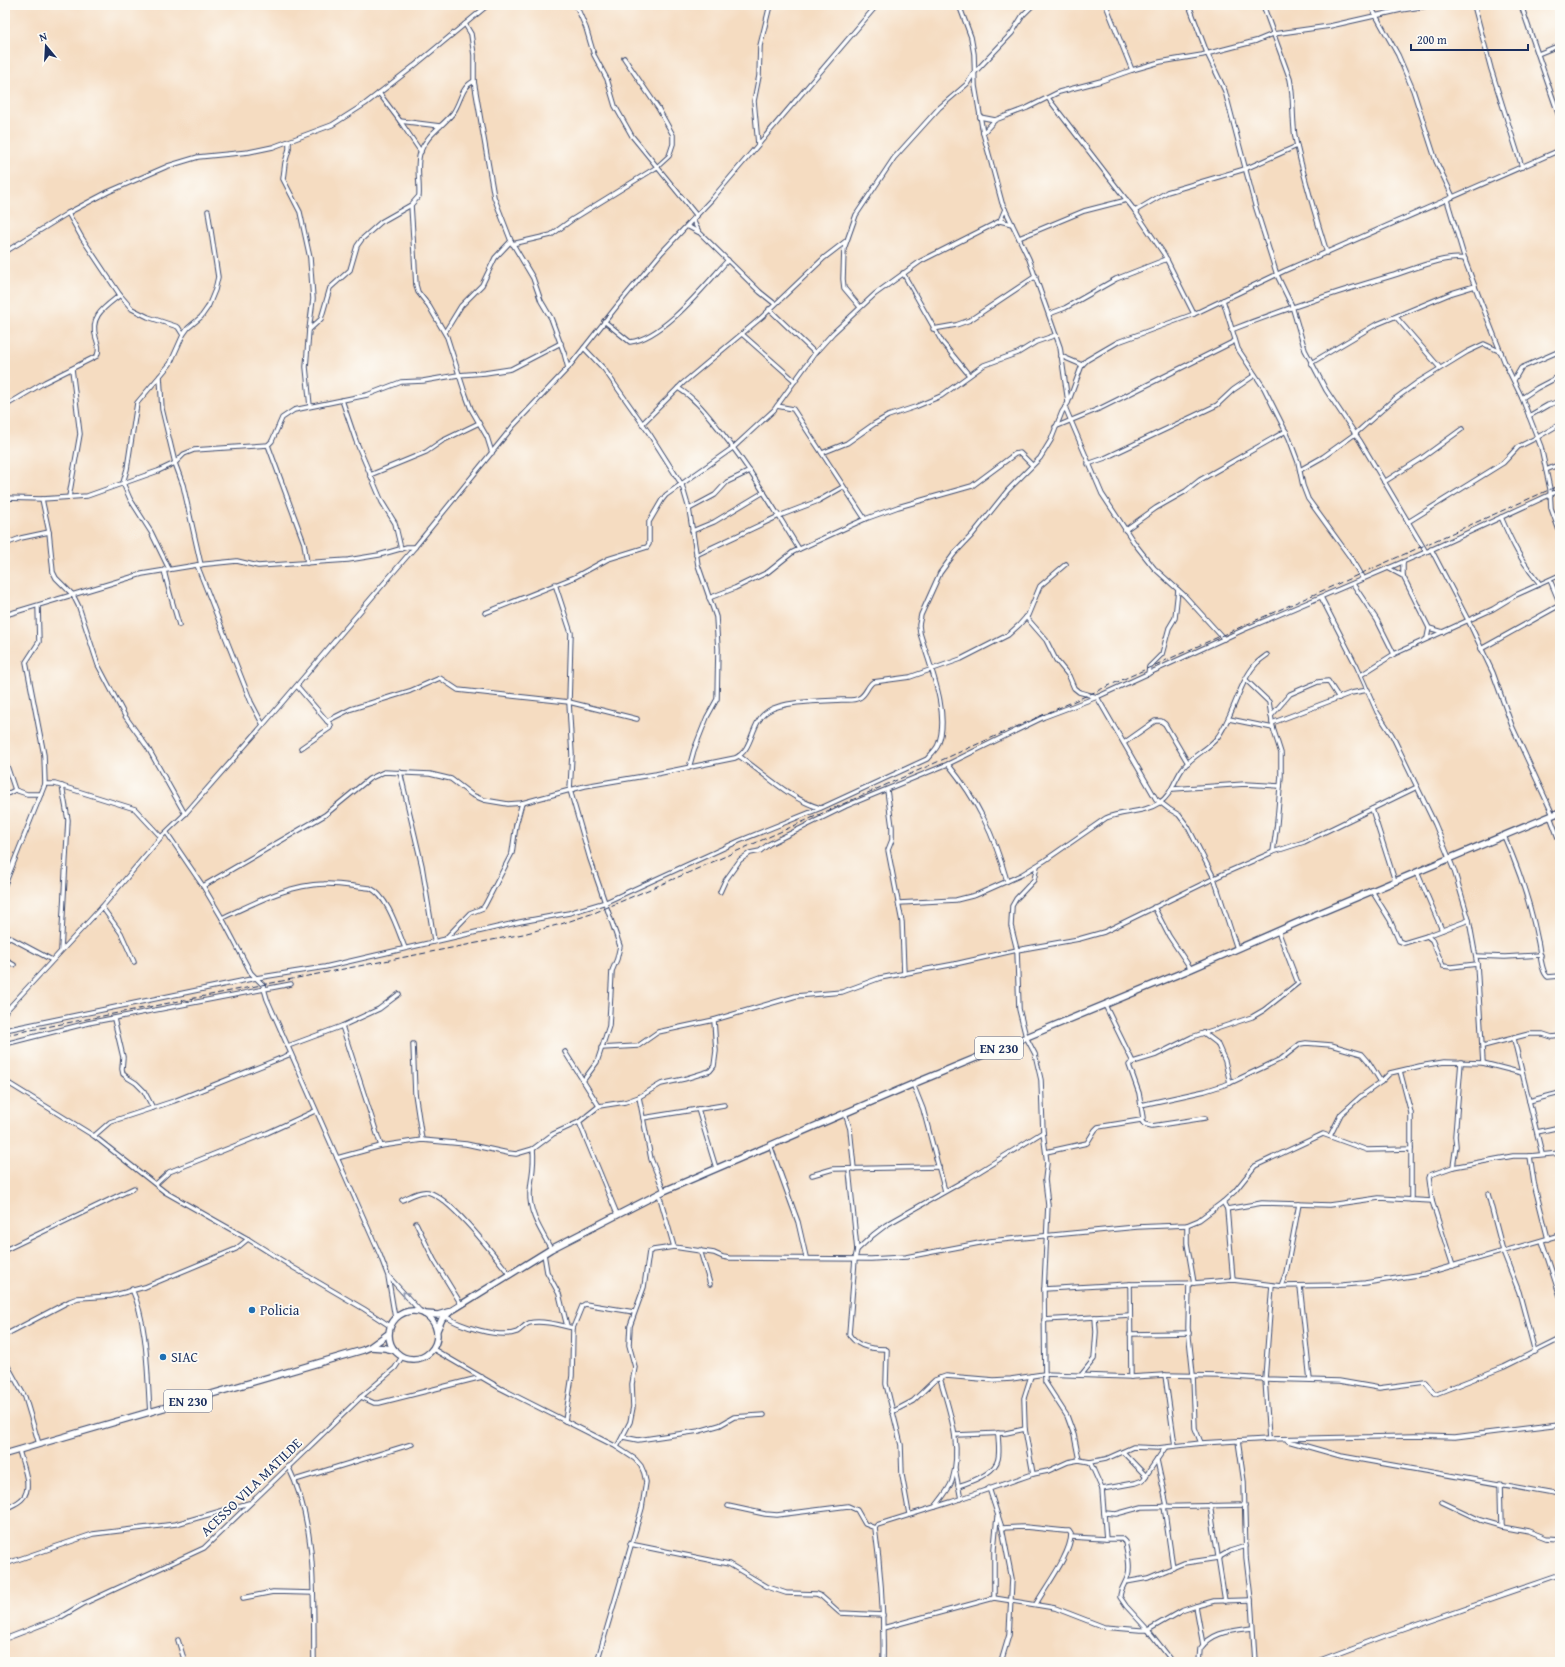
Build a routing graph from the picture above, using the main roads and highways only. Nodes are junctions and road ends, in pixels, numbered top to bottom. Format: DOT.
graph roads {
  1 [pos="1560,812"];
  2 [pos="450,1311"];
  3 [pos="423,1313"];
  4 [pos="437,1330"];
  5 [pos="388,1334"];
  6 [pos="370,1347"];
  7 [pos="394,1350"];
  8 [pos="5,1454"];
  1 -- 2 [label="main road, EN 230"];
  2 -- 3 [label="main road, EN 230"];
  2 -- 4 [label="main road, EN 230"];
  3 -- 4 [label="main road"];
  3 -- 5 [label="main road"];
  4 -- 7 [label="main road"];
  5 -- 6 [label="main road, EN 230"];
  5 -- 7 [label="main road"];
  6 -- 7 [label="main road, EN 230"];
  6 -- 8 [label="main road, EN 230"];
}
